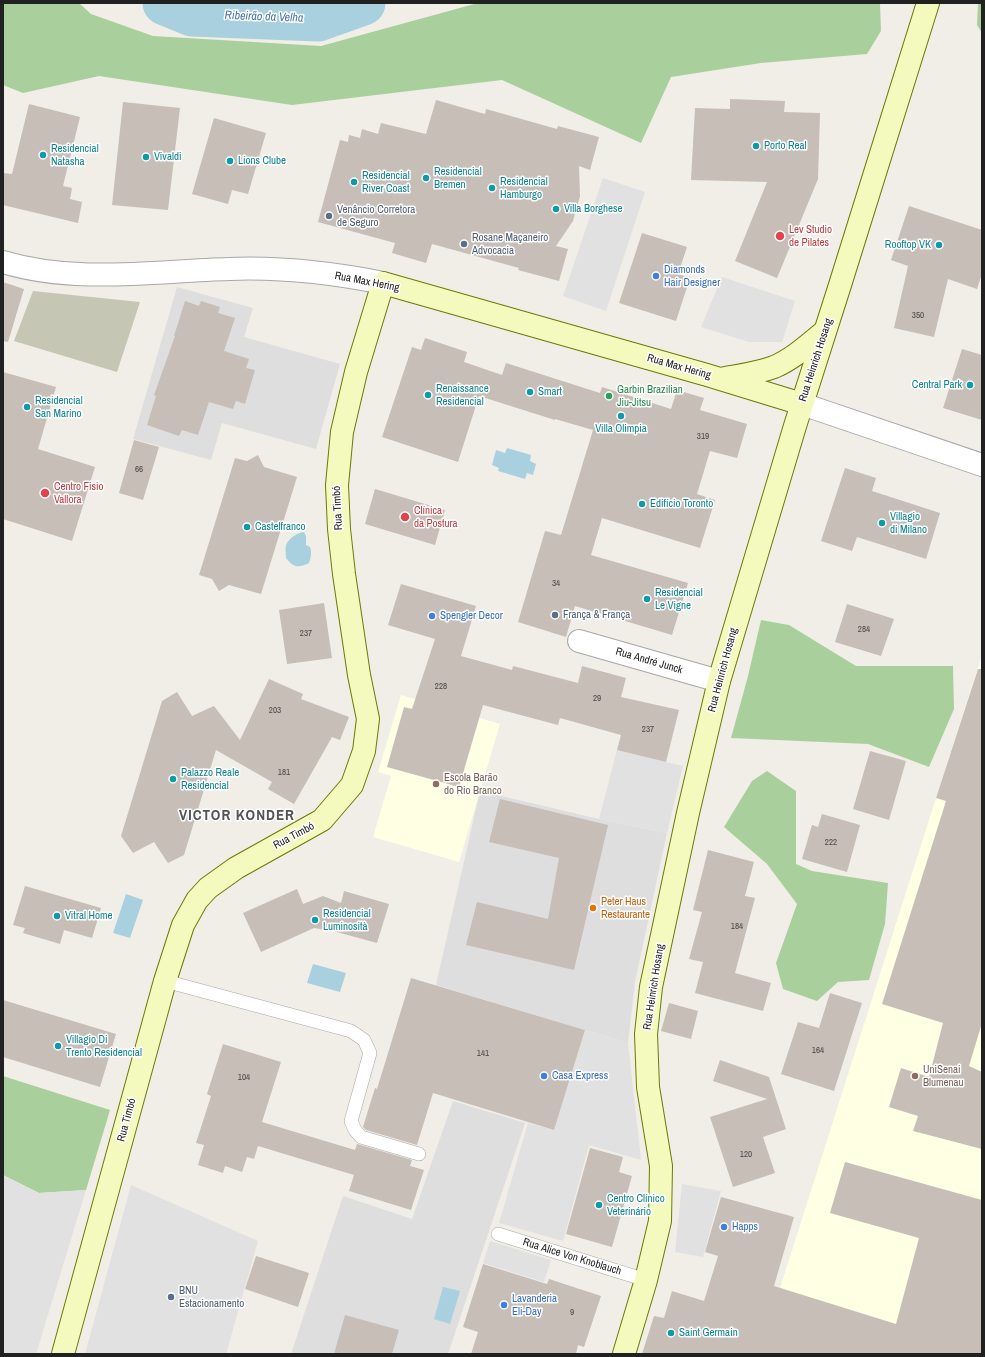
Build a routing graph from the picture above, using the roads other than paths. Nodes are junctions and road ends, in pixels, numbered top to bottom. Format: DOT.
graph roads {
  1 [pos="928,3"];
  2 [pos="3,262"];
  3 [pos="382,283"];
  4 [pos="825,331"];
  5 [pos="719,379"];
  6 [pos="802,404"];
  7 [pos="982,465"];
  8 [pos="579,641"];
  9 [pos="719,681"];
  10 [pos="165,981"];
  11 [pos="419,1154"];
  12 [pos="498,1234"];
  13 [pos="646,1280"];
  14 [pos="63,1354"];
  15 [pos="624,1354"];
  1 -- 4 [label="main road, Rua Heinrich Hosang"];
  2 -- 3 [label="street, Rua Max Hering"];
  3 -- 5 [label="main road, Rua Max Hering"];
  3 -- 10 [label="main road, Rua Timbó"];
  4 -- 5 [label="main road, Rua Max Hering"];
  4 -- 6 [label="main road, Rua Heinrich Hosang"];
  5 -- 6 [label="main road, Rua Max Hering"];
  6 -- 7 [label="street, Rua Max Hering"];
  6 -- 9 [label="main road, Rua Heinrich Hosang"];
  8 -- 9 [label="street, Rua André Junck"];
  9 -- 13 [label="main road, Rua Heinrich Hosang"];
  10 -- 11 [label="lane"];
  10 -- 14 [label="main road, Rua Timbó"];
  12 -- 13 [label="lane, Rua Alice Von Knoblauch"];
  13 -- 15 [label="main road, Rua Heinrich Hosang"];
}
